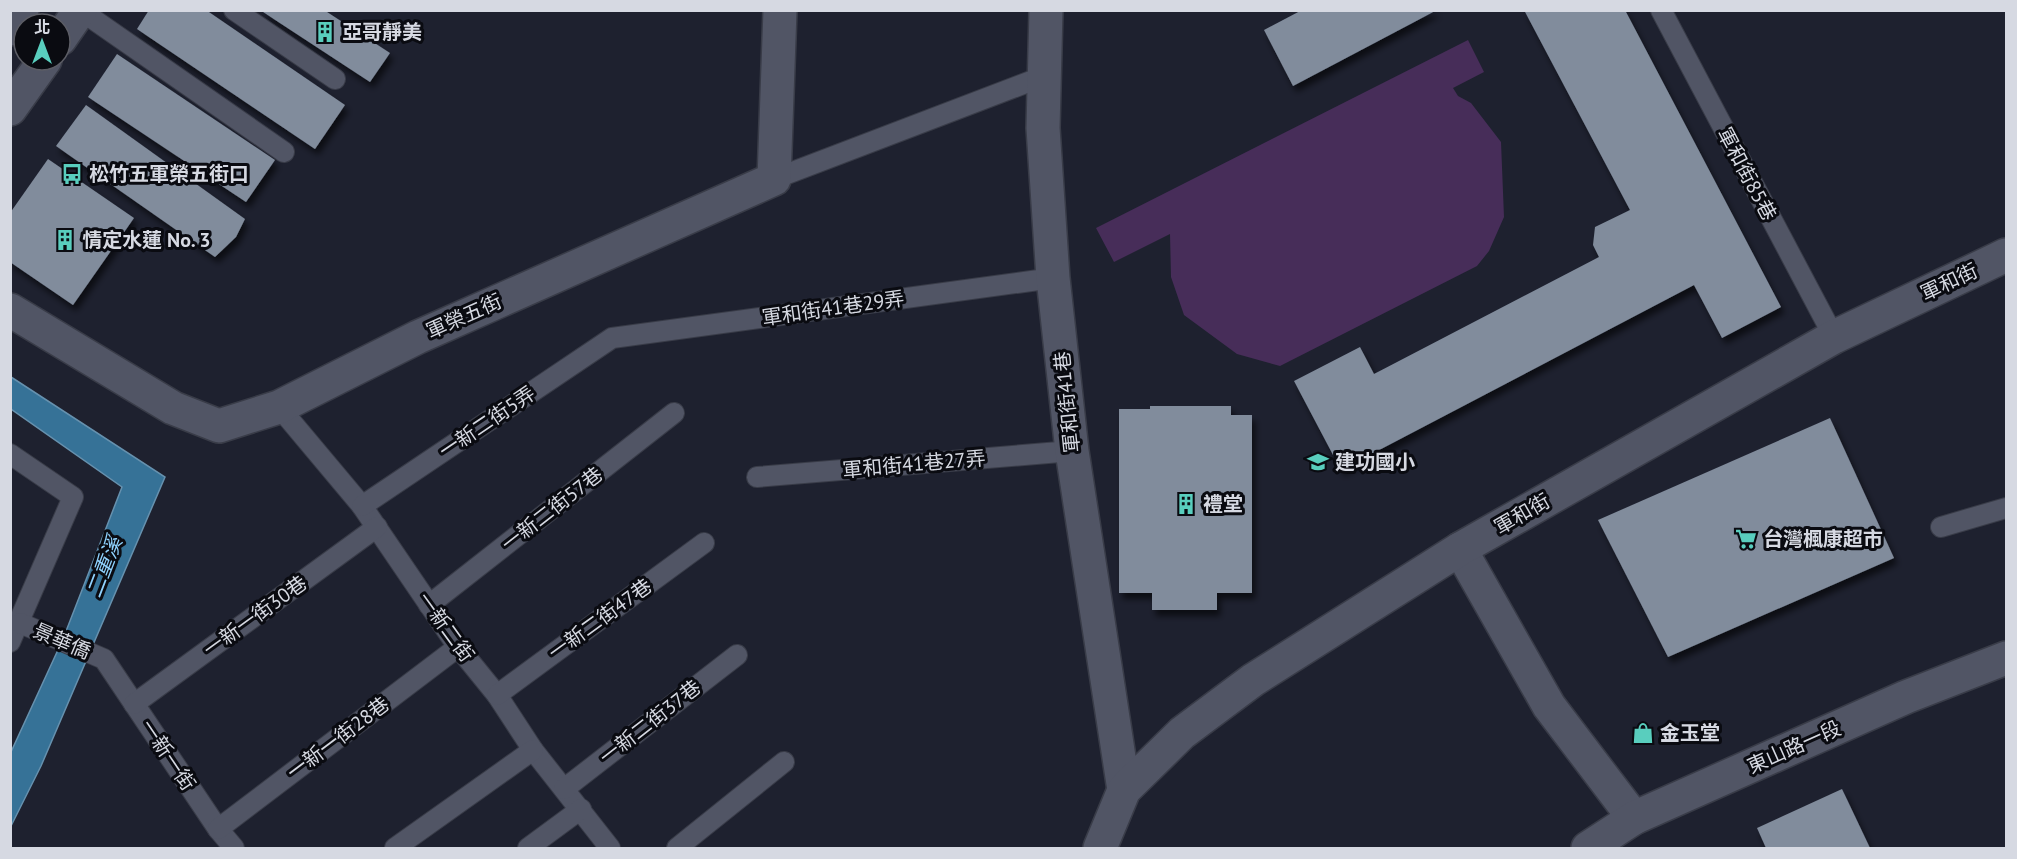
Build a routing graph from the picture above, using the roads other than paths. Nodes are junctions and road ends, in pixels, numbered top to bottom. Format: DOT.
graph roads {
  1 [pos="22,10"];
  2 [pos="80,10"];
  3 [pos="234,10"];
  4 [pos="780,10"];
  5 [pos="1046,10"];
  6 [pos="1661,10"];
  7 [pos="10,29"];
  8 [pos="36,72"];
  9 [pos="1044,76"];
  10 [pos="335,79"];
  11 [pos="10,109"];
  12 [pos="284,152"];
  13 [pos="774,179"];
  14 [pos="2007,255"];
  15 [pos="1053,278"];
  16 [pos="10,310"];
  17 [pos="1834,337"];
  18 [pos="612,338"];
  19 [pos="279,407"];
  20 [pos="674,413"];
  21 [pos="1072,451"];
  22 [pos="10,454"];
  23 [pos="757,477"];
  24 [pos="362,506"];
  25 [pos="2007,508"];
  26 [pos="376,527"];
  27 [pos="1941,527"];
  28 [pos="704,543"];
  29 [pos="1460,549"];
  30 [pos="429,605"];
  31 [pos="20,623"];
  32 [pos="10,642"];
  33 [pos="458,647"];
  34 [pos="737,655"];
  35 [pos="2007,658"];
  36 [pos="104,659"];
  37 [pos="497,695"];
  38 [pos="134,704"];
  39 [pos="533,750"];
  40 [pos="784,762"];
  41 [pos="564,789"];
  42 [pos="1124,790"];
  43 [pos="581,809"];
  44 [pos="1634,818"];
  45 [pos="218,829"];
  46 [pos="234,849"];
  47 [pos="395,849"];
  48 [pos="528,849"];
  49 [pos="610,849"];
  50 [pos="677,849"];
  51 [pos="1100,849"];
  52 [pos="1588,849"];
  1 -- 7 [label="street"];
  2 -- 12 [label="lane"];
  3 -- 10 [label="lane"];
  4 -- 13 [label="street"];
  5 -- 9 [label="street, 軍和街41巷"];
  6 -- 17 [label="lane, 軍和街85巷"];
  8 -- 11 [label="street"];
  9 -- 13 [label="lane"];
  9 -- 15 [label="street, 軍和街41巷"];
  13 -- 19 [label="street, 軍榮五街"];
  14 -- 17 [label="street, 軍和街"];
  15 -- 18 [label="lane, 軍和街41巷29弄"];
  15 -- 21 [label="street, 軍和街41巷"];
  16 -- 19 [label="street, 軍榮五街"];
  17 -- 29 [label="street, 軍和街"];
  18 -- 24 [label="lane, 一新二街5弄"];
  19 -- 24 [label="lane, 一新二街"];
  20 -- 30 [label="lane, 一新二街57巷"];
  21 -- 23 [label="lane, 軍和街41巷27弄"];
  21 -- 42 [label="street, 軍和街41巷"];
  22 -- 31 [label="lane"];
  24 -- 26 [label="lane, 一新二街"];
  25 -- 27 [label="lane"];
  26 -- 30 [label="lane, 一新二街"];
  26 -- 38 [label="lane, 一新一街30巷"];
  28 -- 37 [label="lane, 一新二街47巷"];
  29 -- 42 [label="street, 軍和街"];
  29 -- 44 [label="street"];
  30 -- 33 [label="lane, 一新二街"];
  31 -- 32 [label="lane"];
  31 -- 36 [label="lane, 景華僑"];
  33 -- 37 [label="lane, 一新二街"];
  33 -- 45 [label="lane, 一新一街28巷"];
  34 -- 41 [label="lane, 一新二街37巷"];
  35 -- 44 [label="street, 東山路一段"];
  36 -- 38 [label="lane, 一新一街"];
  37 -- 39 [label="lane, 一新二街"];
  38 -- 45 [label="lane, 一新一街"];
  39 -- 41 [label="lane, 一新二街"];
  39 -- 47 [label="lane"];
  40 -- 50 [label="lane"];
  41 -- 43 [label="lane, 一新二街"];
  42 -- 51 [label="street, 軍和街"];
  43 -- 48 [label="lane"];
  43 -- 49 [label="lane, 一新二街"];
  44 -- 52 [label="street, 東山路一段"];
  45 -- 46 [label="lane, 一新一街"];
}
